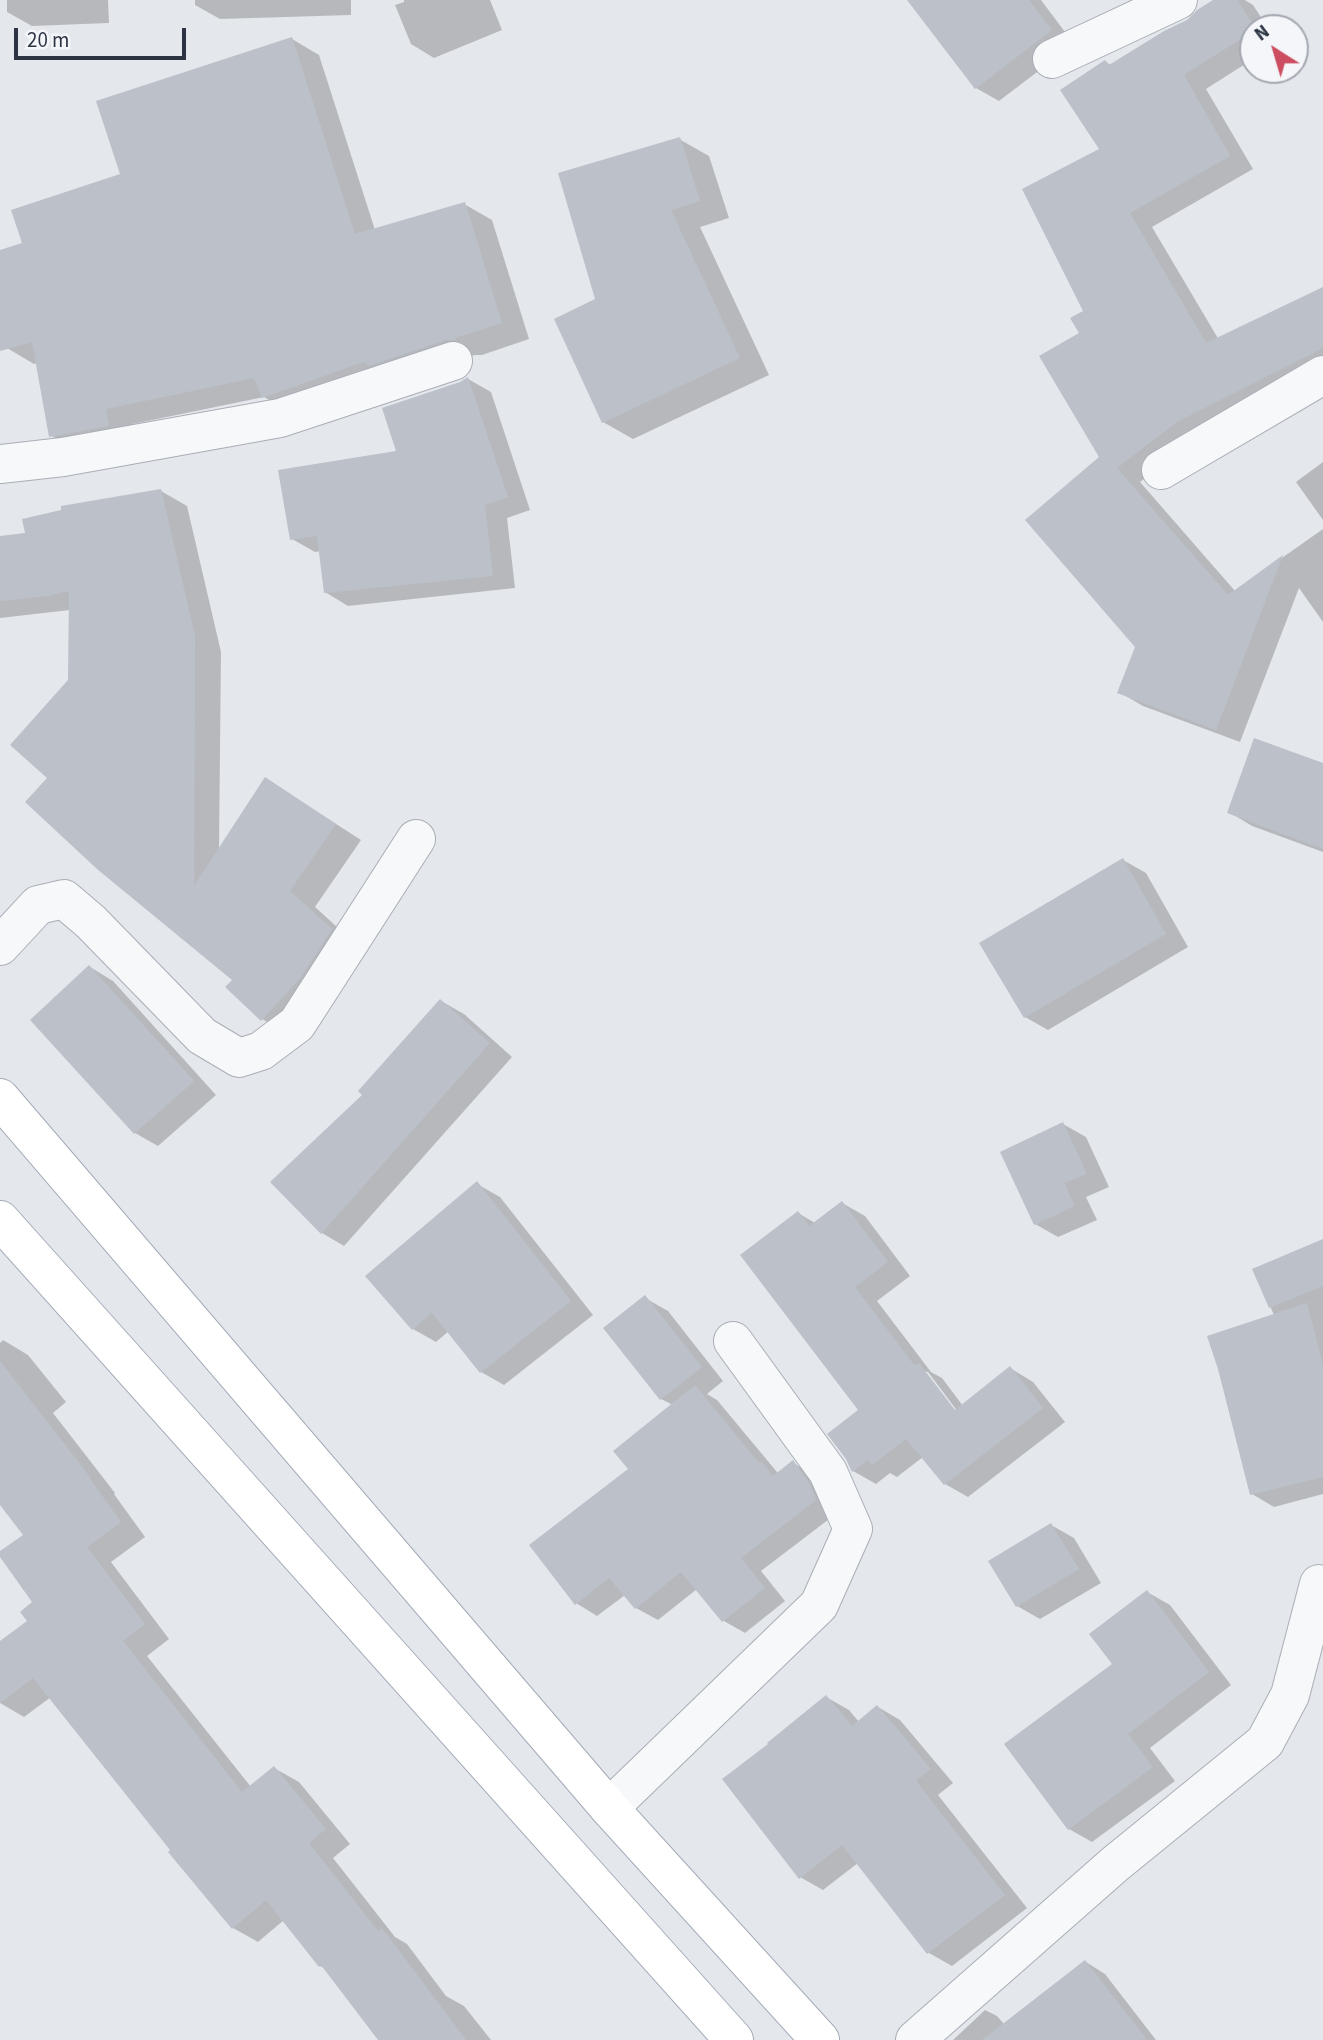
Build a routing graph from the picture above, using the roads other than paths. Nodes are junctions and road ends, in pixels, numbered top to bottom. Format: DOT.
graph roads {
  1 [pos="1178,0"];
  2 [pos="1052,59"];
  3 [pos="453,361"];
  4 [pos="1323,375"];
  5 [pos="0,464"];
  6 [pos="1161,470"];
  7 [pos="416,839"];
  8 [pos="0,946"];
  9 [pos="0,1098"];
  10 [pos="0,1220"];
  11 [pos="733,1341"];
  12 [pos="1320,1584"];
  13 [pos="609,1808"];
  14 [pos="734,2040"];
  15 [pos="820,2040"];
  16 [pos="915,2040"];
  1 -- 2 [label="street"];
  3 -- 5 [label="street"];
  4 -- 6 [label="street"];
  7 -- 8 [label="street"];
  9 -- 13 [label="main road"];
  10 -- 14 [label="main road"];
  11 -- 13 [label="street"];
  12 -- 16 [label="street"];
  13 -- 15 [label="main road"];
}
